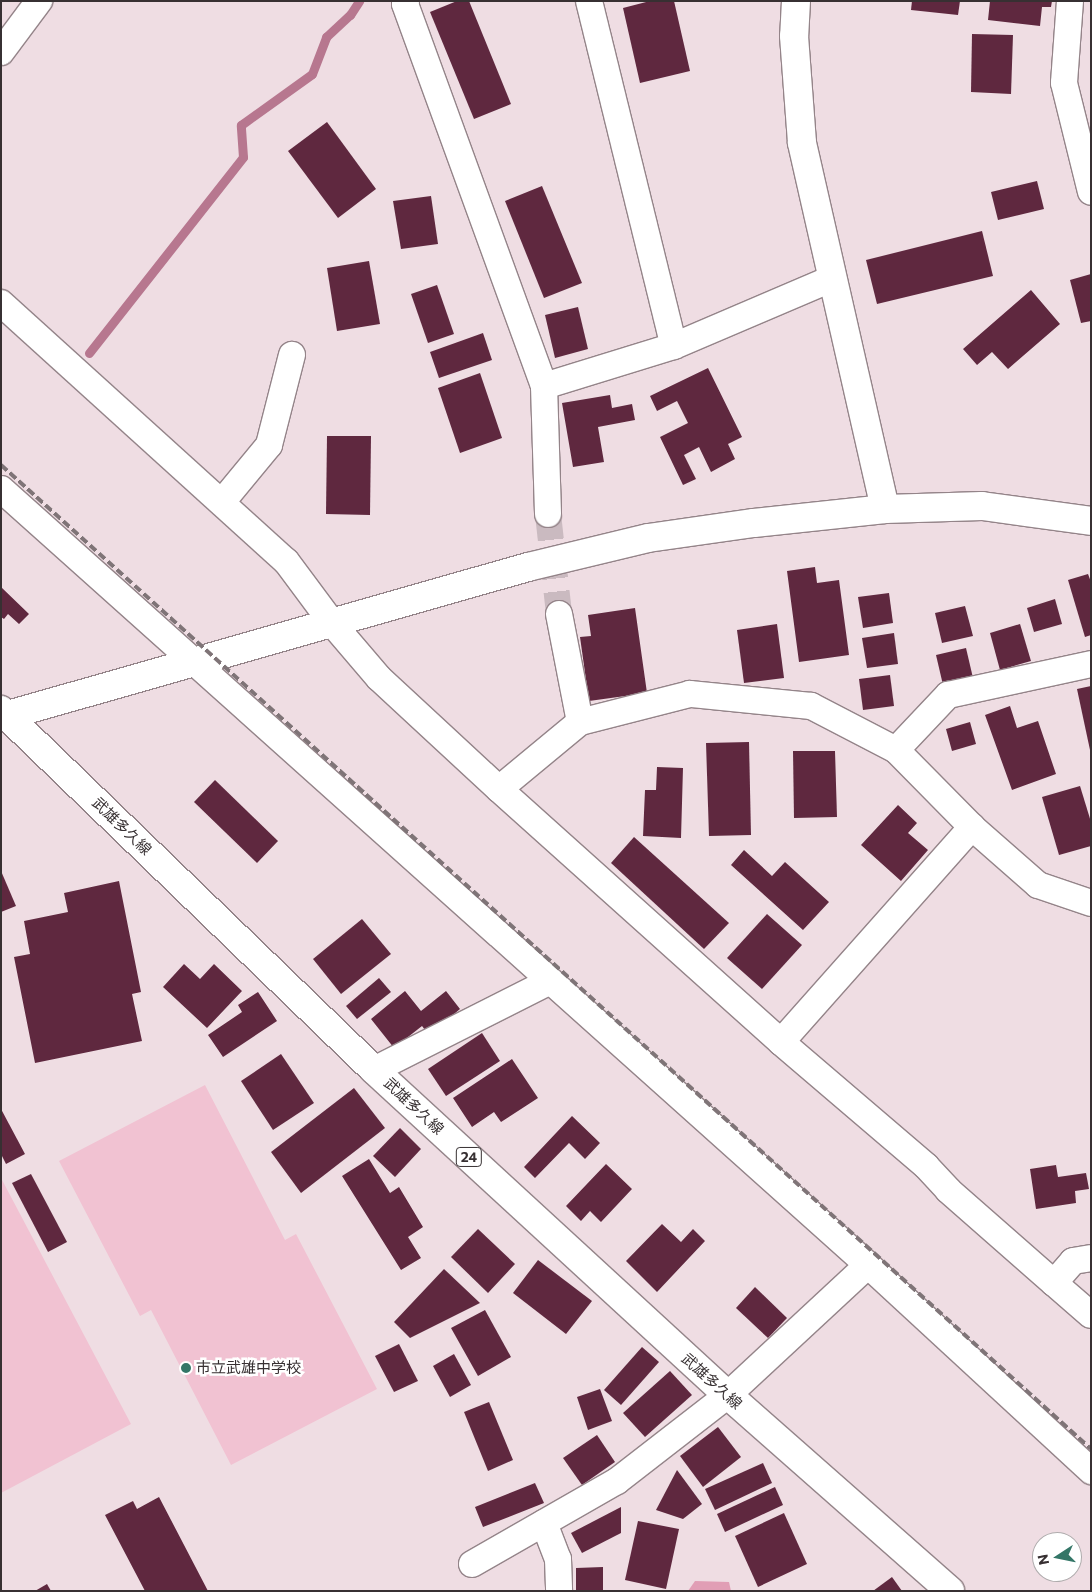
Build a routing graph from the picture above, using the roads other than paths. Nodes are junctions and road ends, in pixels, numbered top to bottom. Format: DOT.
graph roads {
  1 [pos="39,1"];
  2 [pos="406,1"];
  3 [pos="589,1"];
  4 [pos="796,1"];
  5 [pos="1070,1"];
  6 [pos="1,52"];
  7 [pos="1091,192"];
  8 [pos="831,279"];
  9 [pos="1,303"];
  10 [pos="674,346"];
  11 [pos="292,355"];
  12 [pos="544,386"];
  13 [pos="1,489"];
  14 [pos="222,502"];
  15 [pos="885,509"];
  16 [pos="548,514"];
  17 [pos="1091,522"];
  18 [pos="559,614"];
  19 [pos="332,622"];
  20 [pos="194,662"];
  21 [pos="1091,664"];
  22 [pos="3,714"];
  23 [pos="580,722"];
  24 [pos="896,750"];
  25 [pos="499,789"];
  26 [pos="972,827"];
  27 [pos="1091,903"];
  28 [pos="550,981"];
  29 [pos="781,1042"];
  30 [pos="374,1070"];
  31 [pos="1091,1258"];
  32 [pos="868,1265"];
  33 [pos="1054,1283"];
  34 [pos="1091,1316"];
  35 [pos="728,1395"];
  36 [pos="1091,1471"];
  37 [pos="544,1523"];
  38 [pos="472,1564"];
  39 [pos="559,1591"];
  40 [pos="950,1591"];
  1 -- 6 [label="street"];
  2 -- 12 [label="street"];
  3 -- 10 [label="street"];
  4 -- 8 [label="street"];
  5 -- 7 [label="street"];
  8 -- 10 [label="street"];
  8 -- 15 [label="street"];
  9 -- 14 [label="street"];
  10 -- 12 [label="street"];
  11 -- 14 [label="street"];
  12 -- 16 [label="street"];
  13 -- 20 [label="street"];
  14 -- 19 [label="street"];
  15 -- 17 [label="street"];
  15 -- 19 [label="street"];
  18 -- 23 [label="street"];
  19 -- 20 [label="street"];
  19 -- 25 [label="street"];
  20 -- 22 [label="street"];
  20 -- 28 [label="street"];
  21 -- 24 [label="street"];
  22 -- 30 [label="street, 武雄多久線 / 24"];
  23 -- 24 [label="street"];
  23 -- 25 [label="street"];
  24 -- 26 [label="street"];
  25 -- 29 [label="street"];
  26 -- 27 [label="street"];
  26 -- 29 [label="street"];
  28 -- 30 [label="street"];
  28 -- 32 [label="street"];
  29 -- 33 [label="street"];
  30 -- 35 [label="street, 武雄多久線 / 24"];
  31 -- 33 [label="street"];
  32 -- 35 [label="street"];
  32 -- 36 [label="street"];
  33 -- 34 [label="street"];
  35 -- 37 [label="street"];
  35 -- 40 [label="street, 武雄多久線 / 24"];
  37 -- 38 [label="street"];
  37 -- 39 [label="street"];
}
